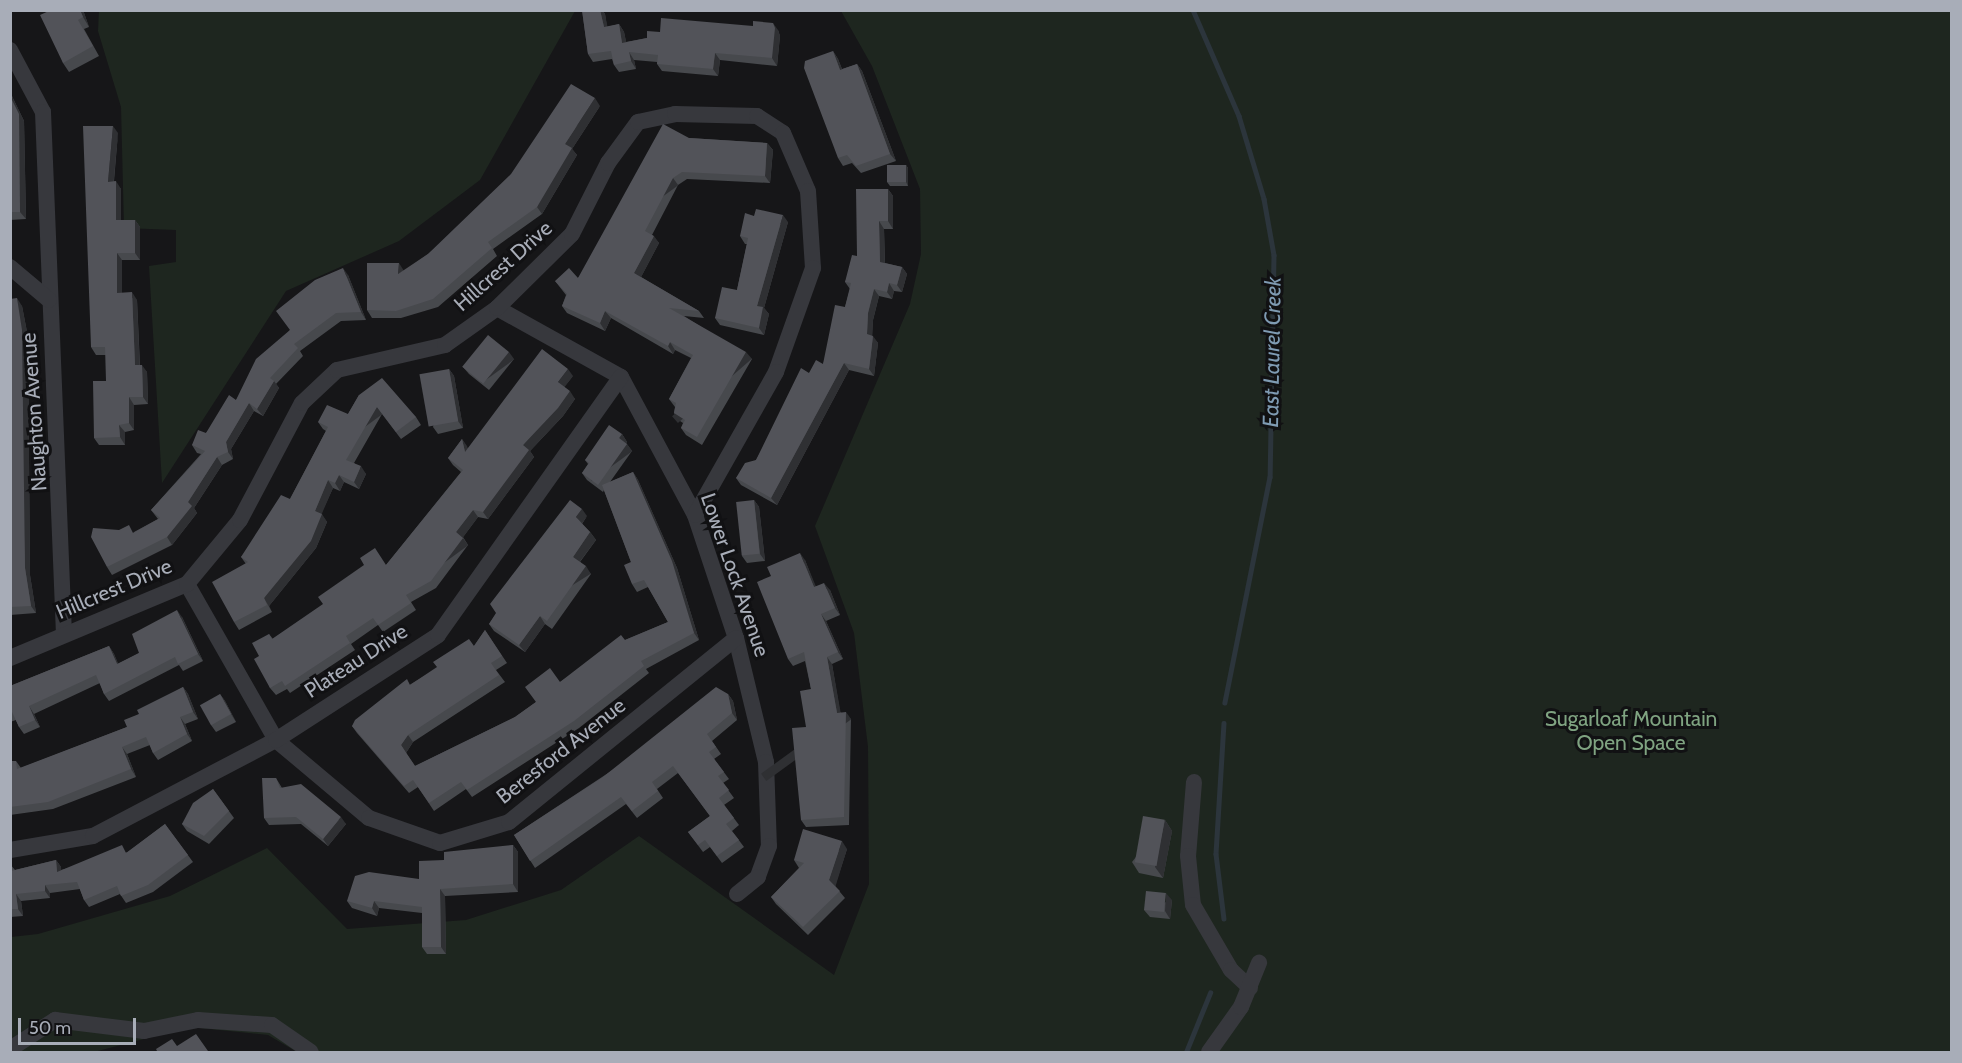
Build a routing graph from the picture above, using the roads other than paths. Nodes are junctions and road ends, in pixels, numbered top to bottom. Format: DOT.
graph roads {
  1 [pos="10,50"];
  2 [pos="10,267"];
  3 [pos="49,300"];
  4 [pos="497,308"];
  5 [pos="621,377"];
  6 [pos="695,515"];
  7 [pos="187,584"];
  8 [pos="64,635"];
  9 [pos="736,638"];
  10 [pos="10,658"];
  11 [pos="276,740"];
  12 [pos="1194,782"];
  13 [pos="10,850"];
  14 [pos="737,894"];
  15 [pos="1259,963"];
  16 [pos="1250,988"];
  17 [pos="10,1049"];
  18 [pos="311,1053"];
  19 [pos="1209,1053"];
  1 -- 3 [label="street, Naughton Avenue"];
  2 -- 3 [label="street"];
  3 -- 8 [label="street, Naughton Avenue"];
  4 -- 5 [label="street"];
  4 -- 6 [label="street, Hillcrest Drive"];
  4 -- 7 [label="street, Hillcrest Drive"];
  5 -- 6 [label="street, Lower Lock Avenue"];
  5 -- 11 [label="street, Plateau Drive"];
  6 -- 9 [label="street, Lower Lock Avenue"];
  7 -- 8 [label="street, Hillcrest Drive"];
  7 -- 11 [label="street, Beresford Avenue"];
  8 -- 10 [label="street, Hillcrest Drive"];
  9 -- 11 [label="street, Beresford Avenue"];
  9 -- 14 [label="street, Lower Lock Avenue"];
  11 -- 13 [label="street, Plateau Drive"];
  12 -- 16 [label="street"];
  15 -- 16 [label="street"];
  16 -- 19 [label="street"];
  17 -- 18 [label="street"];
}
